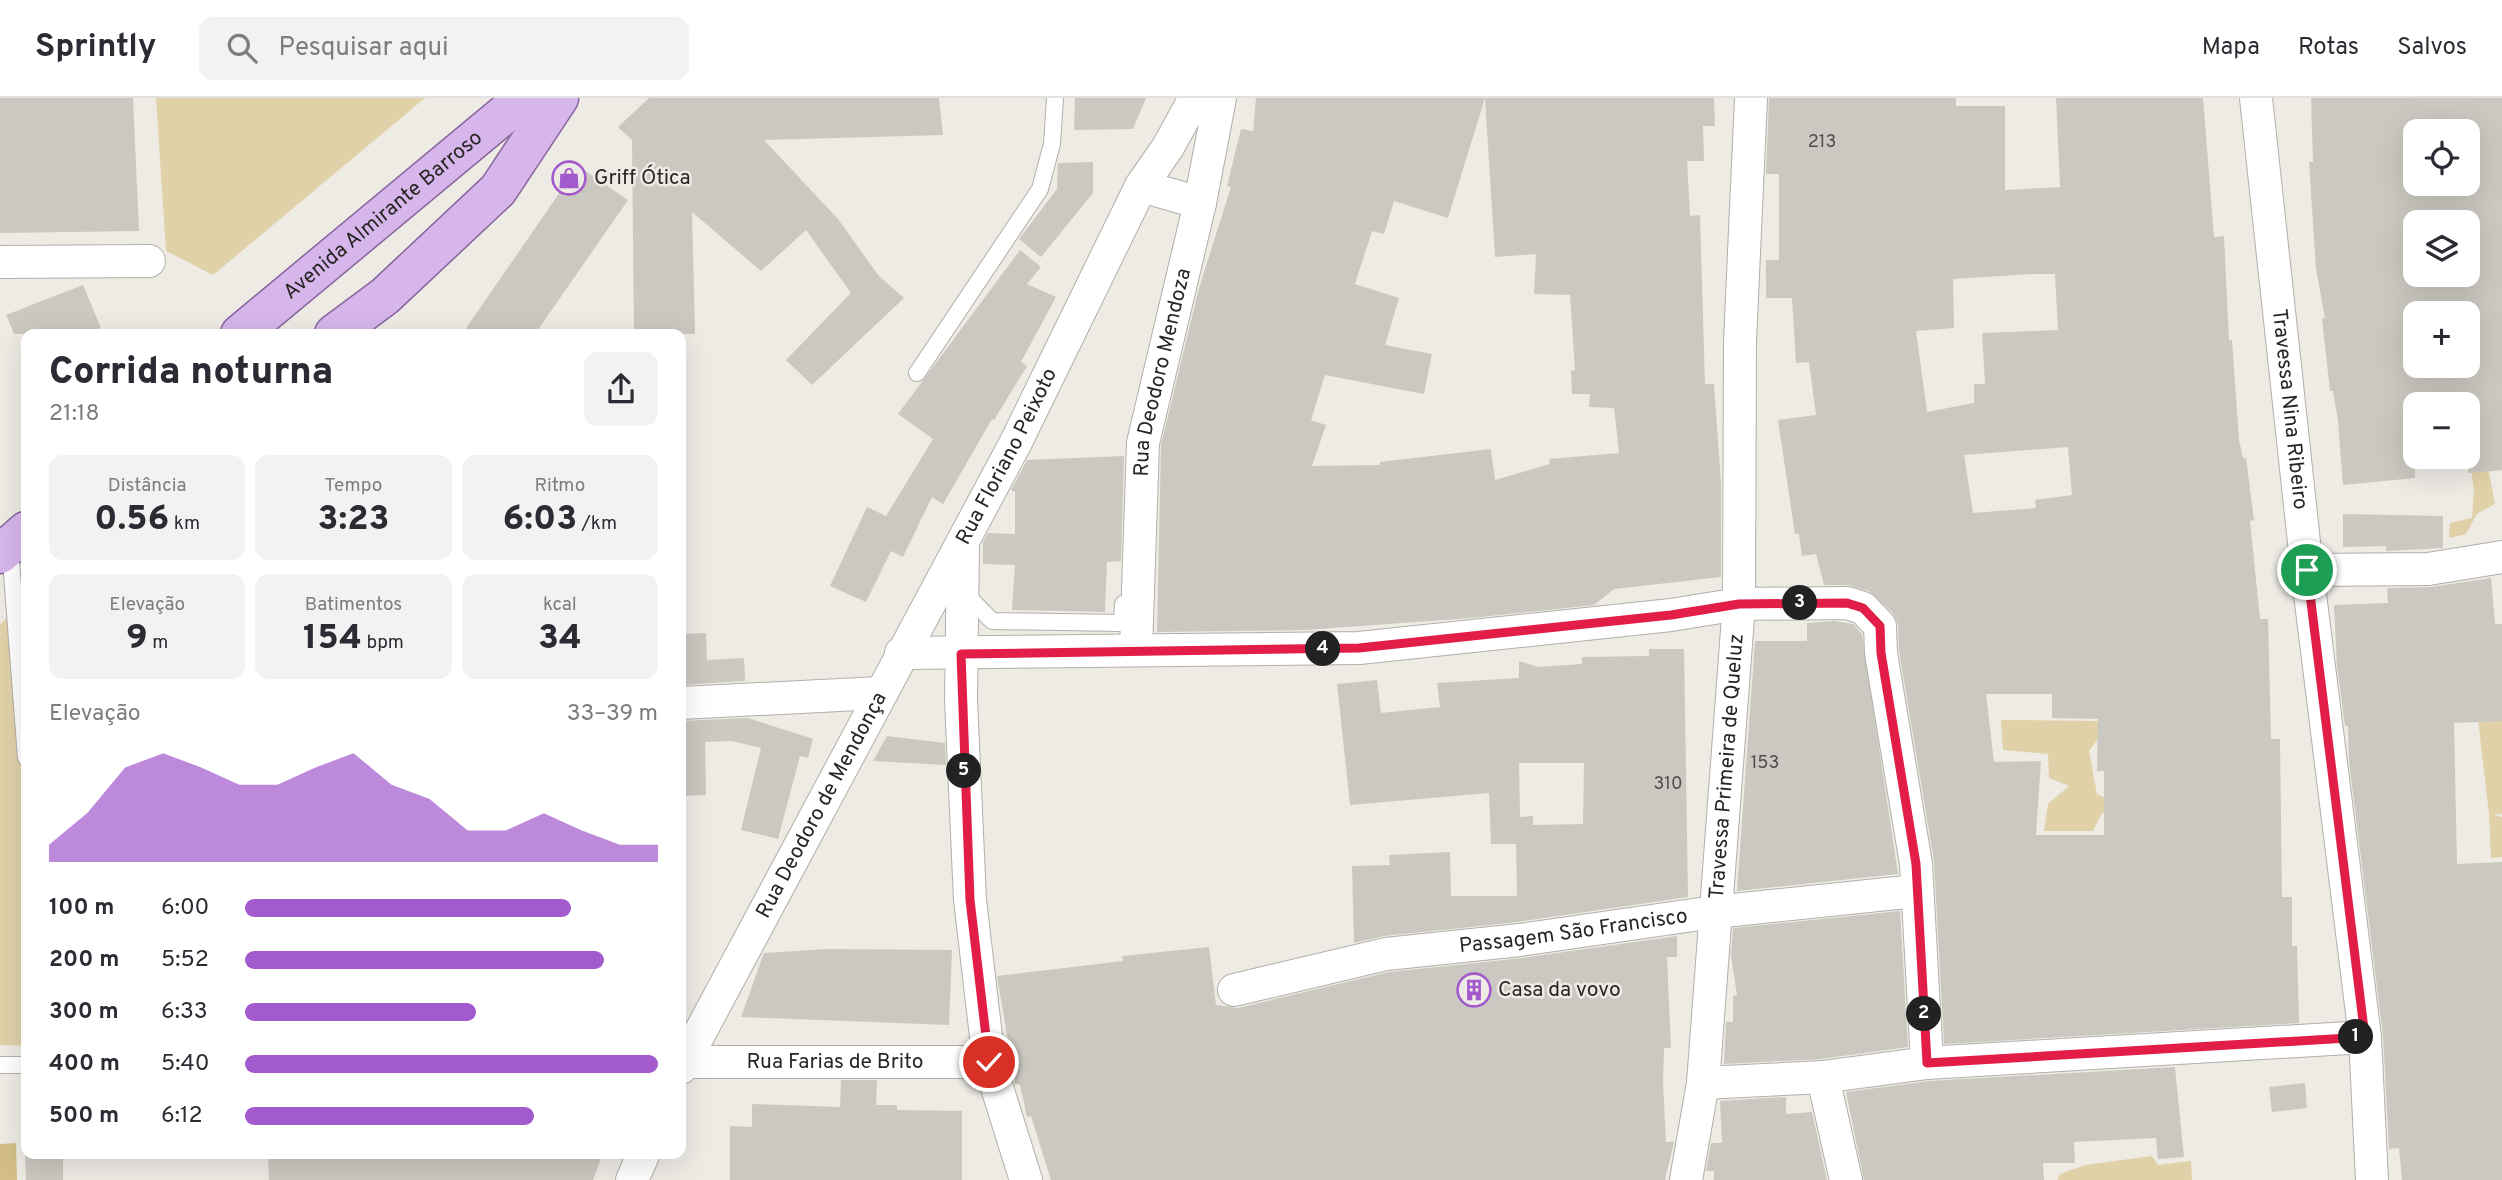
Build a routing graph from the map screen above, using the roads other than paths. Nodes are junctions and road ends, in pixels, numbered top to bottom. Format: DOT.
graph roads {
  1 [pos="524,98"];
  2 [pos="559,98"];
  3 [pos="1055,98"];
  4 [pos="1195,98"];
  5 [pos="1220,98"];
  6 [pos="1751,98"];
  7 [pos="2256,98"];
  8 [pos="1141,186"];
  9 [pos="1200,203"];
  10 [pos="149,261"];
  11 [pos="0,262"];
  12 [pos="246,329"];
  13 [pos="341,329"];
  14 [pos="917,373"];
  15 [pos="1131,451"];
  16 [pos="963,542"];
  17 [pos="16,544"];
  18 [pos="2502,557"];
  19 [pos="2307,570"];
  20 [pos="964,592"];
  21 [pos="1739,604"];
  22 [pos="1136,650"];
  23 [pos="21,651"];
  24 [pos="901,653"];
  25 [pos="961,654"];
  26 [pos="879,693"];
  27 [pos="686,703"];
  28 [pos="1916,891"];
  29 [pos="1714,912"];
  30 [pos="1234,990"];
  31 [pos="2365,1037"];
  32 [pos="686,1056"];
  33 [pos="989,1062"];
  34 [pos="1927,1063"];
  35 [pos="686,1064"];
  36 [pos="0,1065"];
  37 [pos="21,1065"];
  38 [pos="1823,1077"];
  39 [pos="1703,1083"];
  40 [pos="641,1159"];
  41 [pos="632,1180"];
  42 [pos="1026,1180"];
  43 [pos="1686,1180"];
  44 [pos="1846,1180"];
  45 [pos="2372,1180"];
  1 -- 12 [label="main road, Avenida Almirante Barroso"];
  2 -- 13 [label="main road"];
  3 -- 14 [label="lane"];
  4 -- 8 [label="street, Rua Floriano Peixoto"];
  5 -- 9 [label="street, Rua Deodoro Mendoza"];
  6 -- 21 [label="street, Travessa Primeira de Queluz"];
  7 -- 19 [label="street, Travessa Nina Ribeiro"];
  8 -- 9 [label="street"];
  8 -- 16 [label="street, Rua Floriano Peixoto"];
  9 -- 22 [label="street, Rua Deodoro Mendoza"];
  10 -- 11 [label="street"];
  15 -- 20 [label="lane"];
  16 -- 20 [label="street, Rua Floriano Peixoto"];
  16 -- 24 [label="street, Rua Deodoro de Mendonça"];
  17 -- 23 [label="lane"];
  18 -- 19 [label="street"];
  19 -- 31 [label="street, Travessa Nina Ribeiro"];
  20 -- 25 [label="street, Rua Floriano Peixoto"];
  21 -- 22 [label="street"];
  21 -- 28 [label="street"];
  21 -- 29 [label="street, Travessa Primeira de Queluz"];
  22 -- 25 [label="street"];
  24 -- 25 [label="street"];
  24 -- 26 [label="street, Rua Deodoro de Mendonça"];
  25 -- 33 [label="street, Rua Floriano Peixoto"];
  26 -- 27 [label="street"];
  26 -- 32 [label="street, Rua Deodoro de Mendonça"];
  28 -- 29 [label="street, Passagem São Francisco"];
  28 -- 34 [label="street"];
  29 -- 30 [label="street, Passagem São Francisco"];
  29 -- 39 [label="street, Travessa Primeira de Queluz"];
  31 -- 34 [label="street"];
  31 -- 45 [label="street, Travessa Nina Ribeiro"];
  33 -- 35 [label="street, Rua Farias de Brito"];
  33 -- 42 [label="street, Rua Floriano Peixoto"];
  34 -- 38 [label="street"];
  36 -- 37 [label="lane"];
  38 -- 39 [label="street"];
  38 -- 44 [label="street"];
  39 -- 43 [label="street, Travessa Primeira de Queluz"];
  40 -- 41 [label="street"];
}
